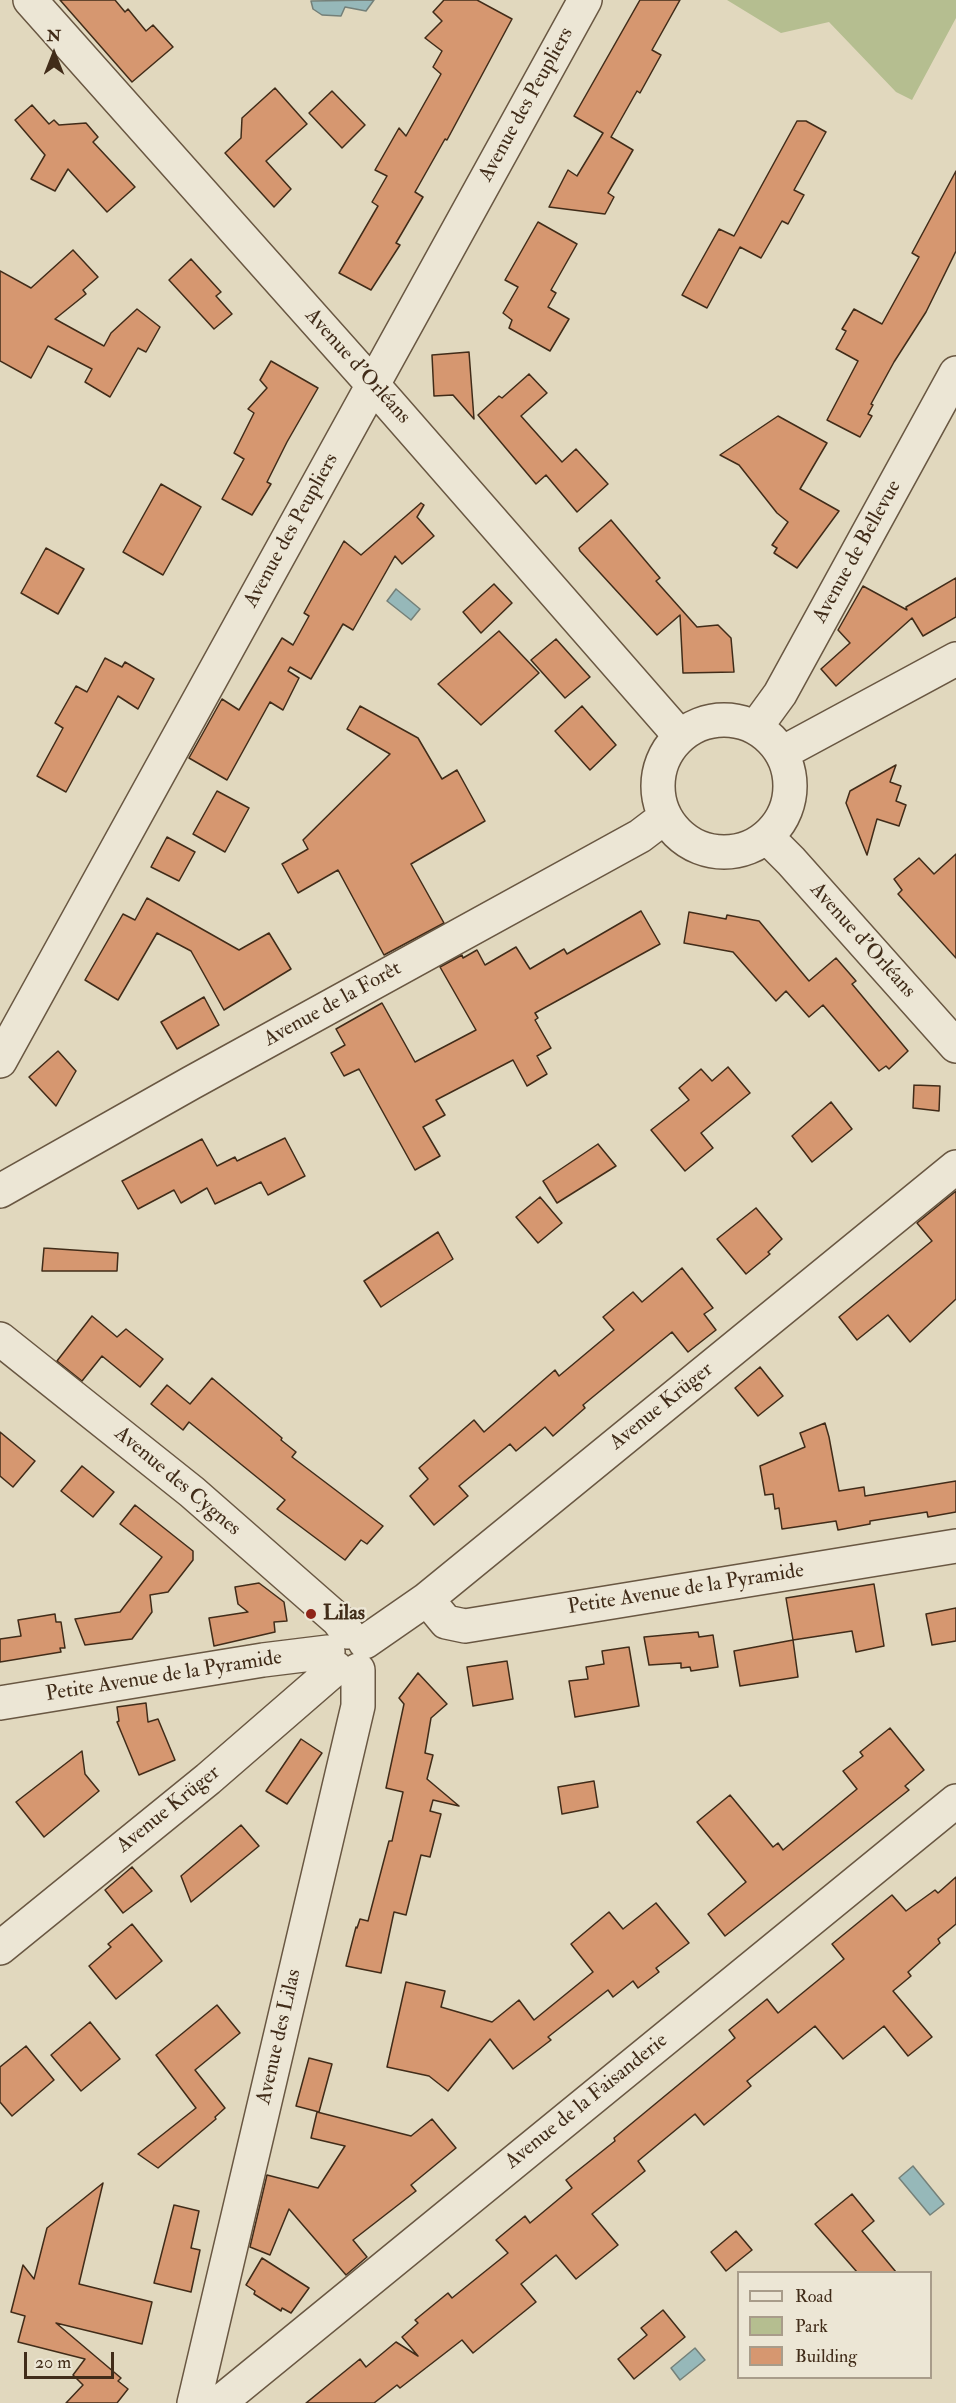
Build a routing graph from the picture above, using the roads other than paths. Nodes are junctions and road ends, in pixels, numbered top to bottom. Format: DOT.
graph roads {
  1 [pos="30,0"];
  2 [pos="585,0"];
  3 [pos="956,373"];
  4 [pos="373,385"];
  5 [pos="956,658"];
  6 [pos="756,727"];
  7 [pos="680,736"];
  8 [pos="782,753"];
  9 [pos="665,817"];
  10 [pos="767,837"];
  11 [pos="956,1046"];
  12 [pos="0,1061"];
  13 [pos="956,1167"];
  14 [pos="0,1191"];
  15 [pos="0,1339"];
  16 [pos="956,1546"];
  17 [pos="427,1599"];
  18 [pos="347,1653"];
  19 [pos="0,1703"];
  20 [pos="956,1801"];
  21 [pos="0,1948"];
  22 [pos="194,2403"];
  23 [pos="219,2403"];
  1 -- 4 [label="street, Avenue d'Orléans"];
  2 -- 4 [label="street, Avenue des Peupliers"];
  3 -- 6 [label="street, Avenue de Bellevue"];
  4 -- 7 [label="street, Avenue d'Orléans"];
  4 -- 12 [label="street, Avenue des Peupliers"];
  5 -- 8 [label="street"];
  6 -- 7 [label="street"];
  6 -- 8 [label="street"];
  7 -- 9 [label="street"];
  8 -- 10 [label="street"];
  9 -- 10 [label="street"];
  9 -- 14 [label="street, Avenue de la Forêt"];
  10 -- 11 [label="street, Avenue d'Orléans"];
  13 -- 17 [label="street, Avenue Krüger"];
  15 -- 18 [label="street, Avenue des Cygnes"];
  16 -- 17 [label="street, Petite Avenue de la Pyramide"];
  17 -- 18 [label="street, Avenue Krüger"];
  18 -- 19 [label="street, Petite Avenue de la Pyramide"];
  18 -- 21 [label="street, Avenue Krüger"];
  18 -- 22 [label="street, Avenue des Lilas"];
  20 -- 23 [label="street, Avenue de la Faisanderie"];
}
